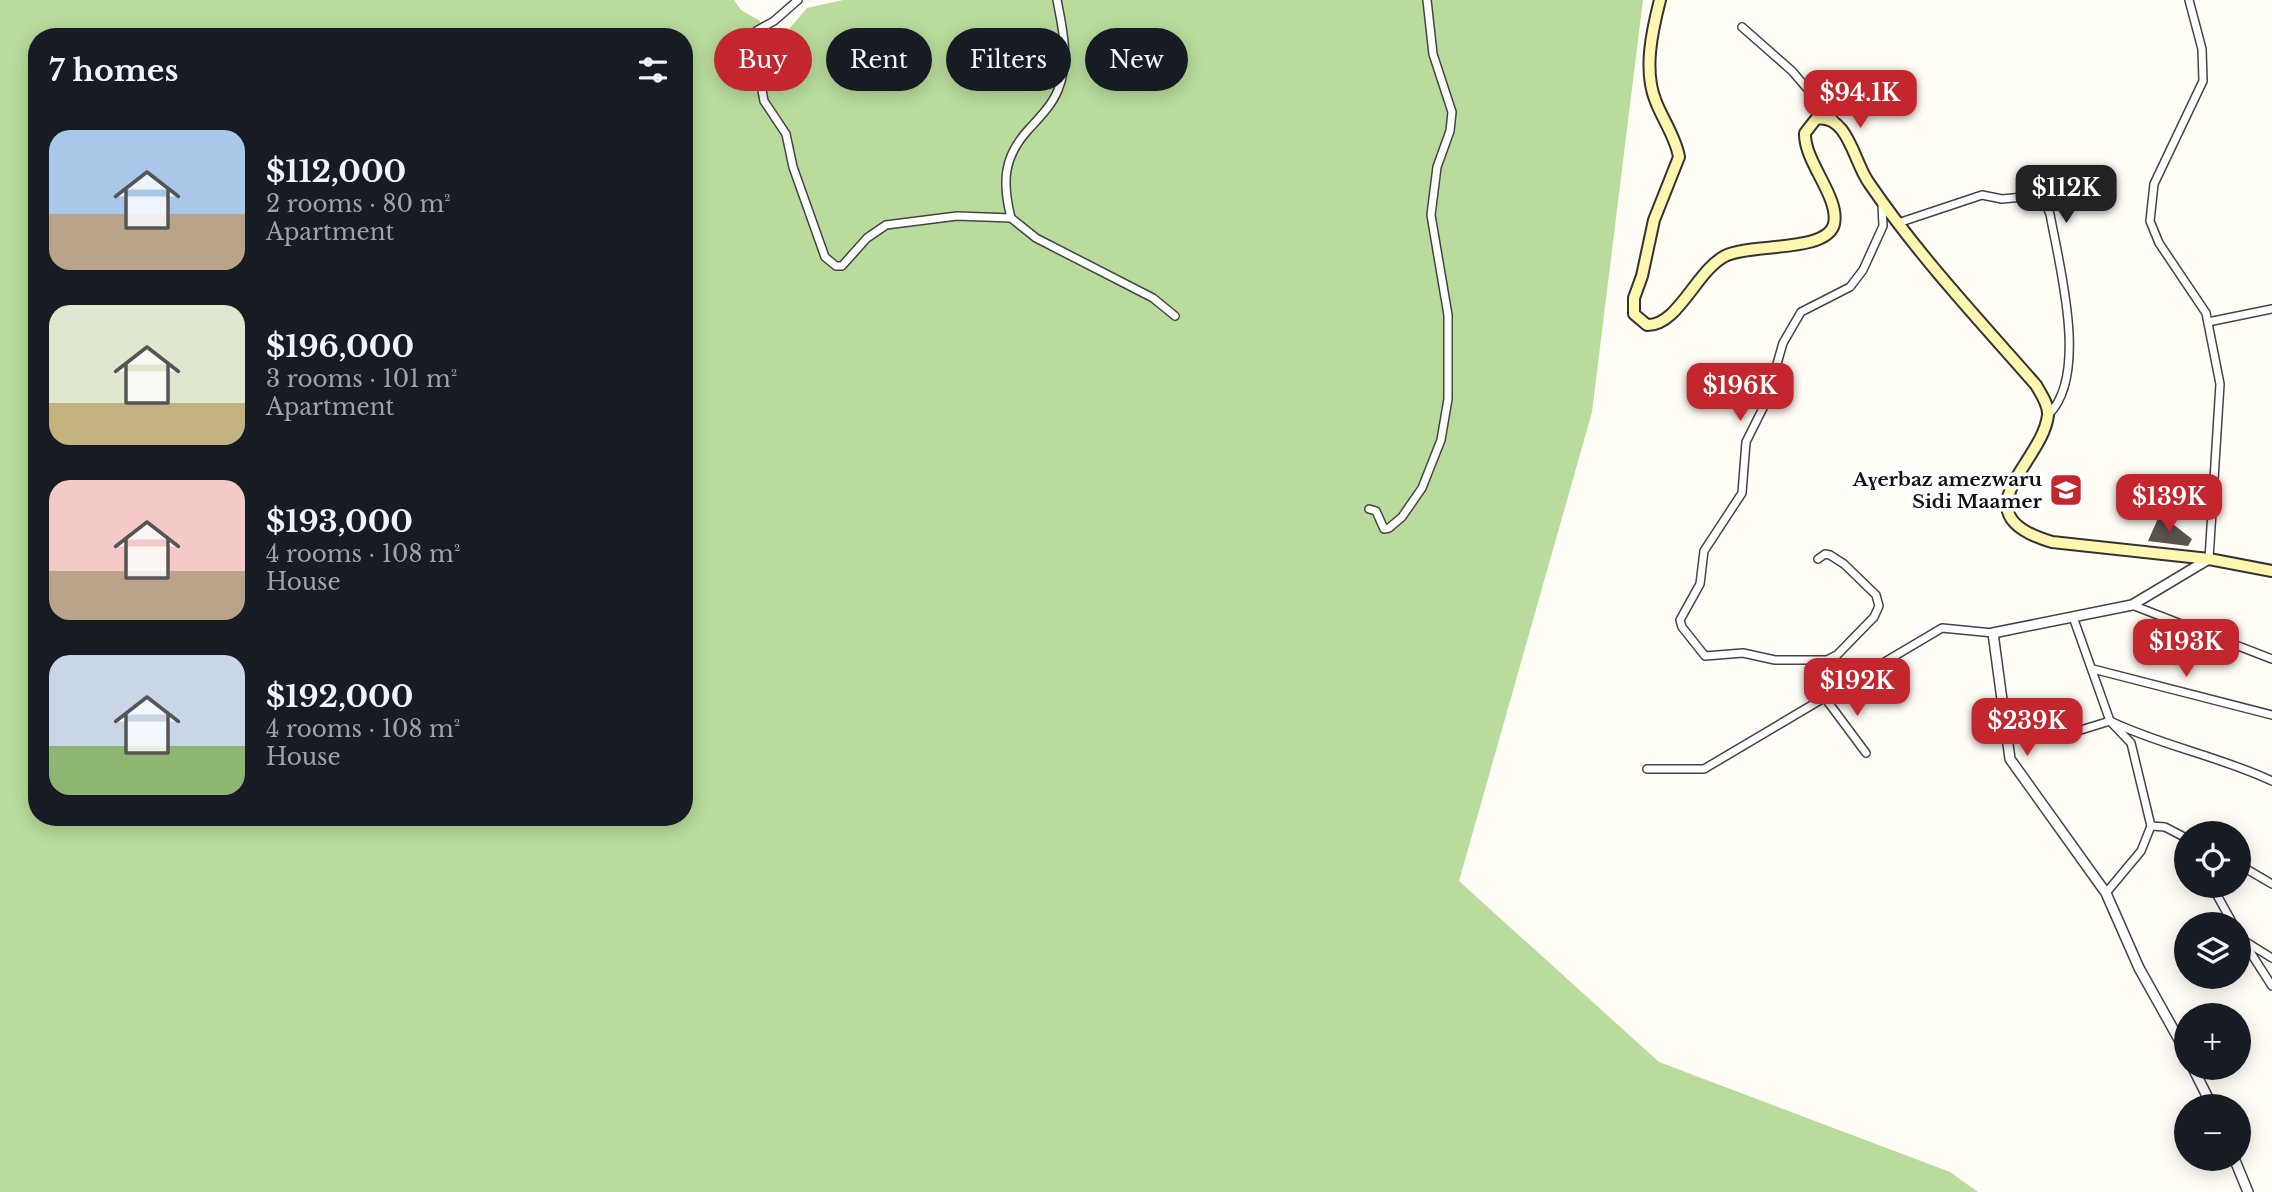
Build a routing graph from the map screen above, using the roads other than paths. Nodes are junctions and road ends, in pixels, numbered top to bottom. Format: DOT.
graph roads {
  1 [pos="798,0"];
  2 [pos="1057,0"];
  3 [pos="1427,0"];
  4 [pos="1660,0"];
  5 [pos="2189,0"];
  6 [pos="1742,27"];
  7 [pos="1835,121"];
  8 [pos="1882,202"];
  9 [pos="1011,218"];
  10 [pos="1898,223"];
  11 [pos="2272,309"];
  12 [pos="1175,316"];
  13 [pos="2208,322"];
  14 [pos="2049,414"];
  15 [pos="1369,509"];
  16 [pos="1818,559"];
  17 [pos="2209,559"];
  18 [pos="2272,571"];
  19 [pos="2132,605"];
  20 [pos="2073,617"];
  21 [pos="1993,633"];
  22 [pos="2272,659"];
  23 [pos="2092,669"];
  24 [pos="1825,698"];
  25 [pos="2272,715"];
  26 [pos="2110,721"];
  27 [pos="2007,738"];
  28 [pos="1866,753"];
  29 [pos="1647,769"];
  30 [pos="2272,781"];
  31 [pos="2151,826"];
  32 [pos="2174,832"];
  33 [pos="2251,872"];
  34 [pos="2272,884"];
  35 [pos="2106,893"];
  36 [pos="2251,944"];
  37 [pos="2251,953"];
  38 [pos="2272,958"];
  39 [pos="2272,986"];
  40 [pos="2174,1031"];
  41 [pos="2239,1171"];
  42 [pos="2248,1192"];
  1 -- 9 [label="street"];
  2 -- 9 [label="street"];
  3 -- 15 [label="street"];
  4 -- 7 [label="main road"];
  5 -- 13 [label="street"];
  6 -- 7 [label="street"];
  7 -- 8 [label="main road"];
  8 -- 10 [label="main road"];
  8 -- 16 [label="street"];
  9 -- 12 [label="street"];
  10 -- 14 [label="main road"];
  10 -- 14 [label="street"];
  11 -- 13 [label="street"];
  13 -- 17 [label="street"];
  14 -- 17 [label="main road"];
  17 -- 18 [label="main road"];
  17 -- 19 [label="street"];
  19 -- 20 [label="street"];
  19 -- 22 [label="street"];
  20 -- 21 [label="street"];
  20 -- 23 [label="street"];
  21 -- 24 [label="street"];
  21 -- 27 [label="street"];
  23 -- 25 [label="street"];
  23 -- 26 [label="street"];
  24 -- 28 [label="street"];
  24 -- 29 [label="street"];
  26 -- 27 [label="street"];
  26 -- 30 [label="street"];
  26 -- 31 [label="street"];
  27 -- 35 [label="street"];
  31 -- 32 [label="street"];
  31 -- 35 [label="street"];
  33 -- 34 [label="street"];
  35 -- 40 [label="street"];
  36 -- 38 [label="street"];
  37 -- 39 [label="street"];
  41 -- 42 [label="street"];
}
